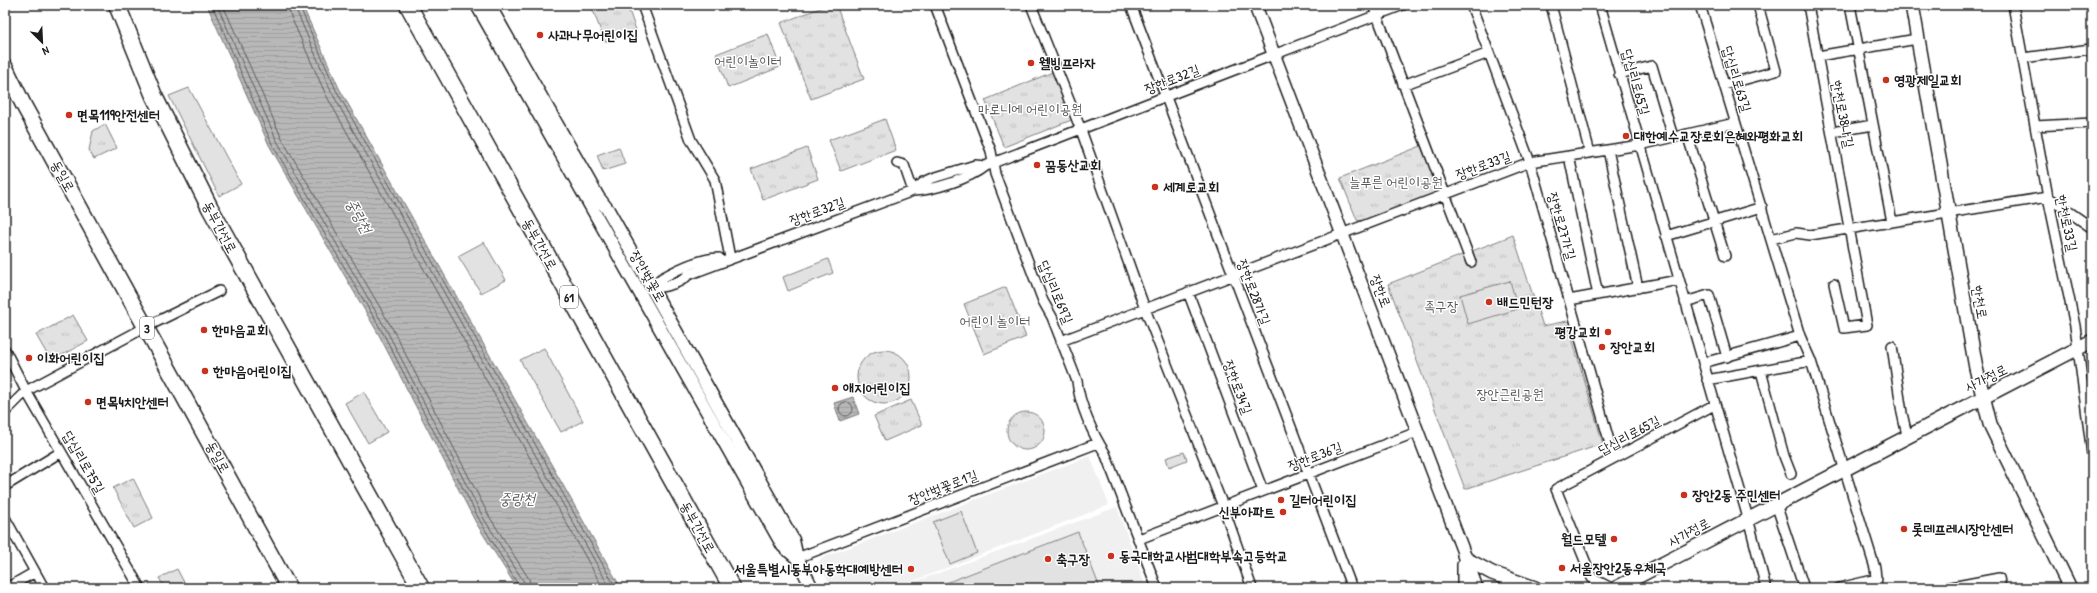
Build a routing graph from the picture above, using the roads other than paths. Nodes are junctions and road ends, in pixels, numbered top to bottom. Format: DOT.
graph roads {
  1 [pos="117,5"];
  2 [pos="408,5"];
  3 [pos="477,5"];
  4 [pos="489,5"];
  5 [pos="642,5"];
  6 [pos="935,5"];
  7 [pos="1031,5"];
  8 [pos="1131,5"];
  9 [pos="1255,5"];
  10 [pos="1374,5"];
  11 [pos="1403,5"];
  12 [pos="1471,5"];
  13 [pos="1551,5"];
  14 [pos="1600,5"];
  15 [pos="1700,5"];
  16 [pos="1758,5"];
  17 [pos="1808,5"];
  18 [pos="1850,5"];
  19 [pos="1912,5"];
  20 [pos="2013,5"];
  21 [pos="1377,14"];
  22 [pos="1918,39"];
  23 [pos="1858,50"];
  24 [pos="1489,53"];
  25 [pos="2092,54"];
  26 [pos="1274,55"];
  27 [pos="1818,56"];
  28 [pos="2022,58"];
  29 [pos="5,67"];
  30 [pos="1619,74"];
  31 [pos="1724,85"];
  32 [pos="1403,86"];
  33 [pos="1165,97"];
  34 [pos="1735,123"];
  35 [pos="2092,123"];
  36 [pos="1873,125"];
  37 [pos="2035,126"];
  38 [pos="1081,130"];
  39 [pos="1832,132"];
  40 [pos="1688,134"];
  41 [pos="1673,138"];
  42 [pos="1640,145"];
  43 [pos="1608,150"];
  44 [pos="1590,153"];
  45 [pos="1568,156"];
  46 [pos="1530,162"];
  47 [pos="897,163"];
  48 [pos="989,165"];
  49 [pos="913,191"];
  50 [pos="1446,193"];
  51 [pos="2048,197"];
  52 [pos="1762,208"];
  53 [pos="1948,213"];
  54 [pos="1715,222"];
  55 [pos="1892,222"];
  56 [pos="1850,228"];
  57 [pos="2092,228"];
  58 [pos="1342,234"];
  59 [pos="1666,236"];
  60 [pos="1771,239"];
  61 [pos="1726,256"];
  62 [pos="730,258"];
  63 [pos="1471,262"];
  64 [pos="1233,276"];
  65 [pos="1679,280"];
  66 [pos="1834,284"];
  67 [pos="652,288"];
  68 [pos="1638,288"];
  69 [pos="219,291"];
  70 [pos="1188,292"];
  71 [pos="641,294"];
  72 [pos="1598,295"];
  73 [pos="1569,300"];
  74 [pos="1685,302"];
  75 [pos="1146,309"];
  76 [pos="146,326"];
  77 [pos="1800,336"];
  78 [pos="1061,341"];
  79 [pos="2092,341"];
  80 [pos="1892,346"];
  81 [pos="2078,349"];
  82 [pos="5,350"];
  83 [pos="1727,357"];
  84 [pos="1812,361"];
  85 [pos="1703,363"];
  86 [pos="1761,371"];
  87 [pos="1707,380"];
  88 [pos="26,391"];
  89 [pos="1983,397"];
  90 [pos="1714,405"];
  91 [pos="5,412"];
  92 [pos="1417,432"];
  93 [pos="1907,435"];
  94 [pos="1098,443"];
  95 [pos="61,452"];
  96 [pos="2092,454"];
  97 [pos="1614,458"];
  98 [pos="1844,469"];
  99 [pos="1308,474"];
  100 [pos="1791,474"];
  101 [pos="5,486"];
  102 [pos="1263,491"];
  103 [pos="1776,504"];
  104 [pos="1223,506"];
  105 [pos="5,518"];
  106 [pos="1748,518"];
  107 [pos="1139,539"];
  108 [pos="1464,555"];
  109 [pos="797,558"];
  110 [pos="35,572"];
  111 [pos="1877,584"];
  112 [pos="1960,587"];
  113 [pos="6,588"];
  114 [pos="44,588"];
  115 [pos="140,588"];
  116 [pos="289,588"];
  117 [pos="421,588"];
  118 [pos="732,588"];
  119 [pos="812,588"];
  120 [pos="1157,588"];
  121 [pos="1252,588"];
  122 [pos="1352,588"];
  123 [pos="1464,588"];
  124 [pos="1476,588"];
  125 [pos="1535,588"];
  126 [pos="1611,588"];
  127 [pos="1616,588"];
  128 [pos="1766,588"];
  129 [pos="1804,588"];
  130 [pos="1839,588"];
  131 [pos="1946,588"];
  132 [pos="2001,588"];
  133 [pos="2070,588"];
  1 -- 117 [label="highway, 동부간선로"];
  2 -- 118 [label="highway, 동부간선로 / 61"];
  3 -- 71 [label="street, 장안벚꽃로"];
  4 -- 67 [label="street, 장안벚꽃로"];
  5 -- 62 [label="street"];
  6 -- 48 [label="street, 답십리로69길"];
  7 -- 38 [label="street"];
  8 -- 33 [label="street, 장한로28가길"];
  9 -- 26 [label="street, 장한로"];
  10 -- 21 [label="street"];
  11 -- 21 [label="street, 장한로32길"];
  12 -- 24 [label="street, 장한로27가길"];
  13 -- 44 [label="street"];
  14 -- 30 [label="street, 답십리로65길"];
  15 -- 31 [label="street, 답십리로63길"];
  16 -- 31 [label="street"];
  17 -- 27 [label="street, 한천로38나길"];
  18 -- 23 [label="street"];
  19 -- 22 [label="main road, 한천로"];
  20 -- 28 [label="street, 한천로33길"];
  21 -- 26 [label="street, 장한로32길"];
  21 -- 32 [label="street"];
  22 -- 23 [label="street"];
  22 -- 53 [label="main road, 한천로"];
  23 -- 27 [label="street"];
  23 -- 36 [label="street"];
  24 -- 32 [label="street"];
  24 -- 46 [label="street, 장한로27가길"];
  25 -- 28 [label="street"];
  26 -- 33 [label="street, 장한로32길"];
  26 -- 58 [label="street, 장한로"];
  27 -- 39 [label="street, 한천로38나길"];
  28 -- 37 [label="street, 한천로33길"];
  29 -- 76 [label="main road, 동일로 / 3"];
  30 -- 41 [label="street"];
  30 -- 42 [label="street, 답십리로65길"];
  31 -- 34 [label="street, 답십리로63길"];
  32 -- 50 [label="street"];
  33 -- 38 [label="street, 장한로32길"];
  33 -- 64 [label="street, 장한로28가길"];
  34 -- 40 [label="street, 장한로33길"];
  34 -- 52 [label="street, 답십리로63길"];
  35 -- 37 [label="street"];
  36 -- 39 [label="street"];
  36 -- 55 [label="street"];
  37 -- 51 [label="street, 한천로33길"];
  38 -- 48 [label="street, 장한로32길"];
  38 -- 75 [label="street"];
  39 -- 56 [label="street, 한천로38나길"];
  40 -- 41 [label="street, 장한로33길"];
  40 -- 54 [label="street"];
  41 -- 42 [label="street, 장한로33길"];
  42 -- 43 [label="street, 장한로33길"];
  42 -- 59 [label="street, 답십리로65길"];
  43 -- 44 [label="street, 장한로33길"];
  43 -- 68 [label="street"];
  44 -- 45 [label="street, 장한로33길"];
  45 -- 46 [label="street, 장한로33길"];
  45 -- 72 [label="street"];
  46 -- 50 [label="street, 장한로33길"];
  46 -- 73 [label="street, 장한로27가길"];
  47 -- 49 [label="street"];
  48 -- 49 [label="street, 장한로32길"];
  48 -- 78 [label="street, 답십리로69길"];
  49 -- 62 [label="street, 장한로32길"];
  50 -- 58 [label="street, 장한로33길"];
  50 -- 63 [label="street"];
  51 -- 53 [label="street"];
  51 -- 57 [label="street"];
  51 -- 81 [label="street, 한천로33길"];
  52 -- 54 [label="street"];
  52 -- 60 [label="street, 답십리로63길"];
  53 -- 55 [label="street"];
  53 -- 89 [label="main road, 한천로"];
  54 -- 59 [label="street"];
  54 -- 61 [label="street"];
  55 -- 56 [label="street"];
  56 -- 60 [label="street"];
  56 -- 66 [label="street, 한천로38나길"];
  58 -- 64 [label="street"];
  58 -- 92 [label="street, 장한로"];
  59 -- 65 [label="street, 답십리로65길"];
  60 -- 77 [label="street, 답십리로63길"];
  62 -- 67 [label="street, 장한로32길"];
  62 -- 67 [label="street, 장한로32길"];
  64 -- 70 [label="street"];
  64 -- 99 [label="street, 장한로28가길"];
  65 -- 68 [label="street"];
  65 -- 74 [label="street, 답십리로65길"];
  67 -- 71 [label="street, 장한로32길"];
  67 -- 109 [label="street, 장안벚꽃로"];
  68 -- 72 [label="street"];
  69 -- 76 [label="street"];
  70 -- 75 [label="street"];
  70 -- 102 [label="street, 장한로34길"];
  71 -- 109 [label="street, 장안벚꽃로"];
  72 -- 73 [label="street"];
  73 -- 97 [label="street, 장한로27가길"];
  74 -- 83 [label="street"];
  74 -- 85 [label="street, 답십리로65길"];
  75 -- 78 [label="street"];
  75 -- 104 [label="street"];
  76 -- 88 [label="street"];
  76 -- 116 [label="main road, 동일로 / 3"];
  77 -- 83 [label="street"];
  77 -- 84 [label="street, 답십리로63길"];
  78 -- 94 [label="street, 답십리로69길"];
  79 -- 81 [label="main road, 사가정로"];
  80 -- 93 [label="street"];
  81 -- 89 [label="main road, 사가정로"];
  81 -- 96 [label="street"];
  82 -- 88 [label="street, 답십리로75길"];
  83 -- 85 [label="street"];
  84 -- 86 [label="street"];
  84 -- 98 [label="street, 답십리로63길"];
  85 -- 87 [label="street, 답십리로65길"];
  86 -- 87 [label="street"];
  86 -- 100 [label="street"];
  87 -- 90 [label="street, 답십리로65길"];
  88 -- 91 [label="street"];
  88 -- 95 [label="street, 답십리로75길"];
  89 -- 93 [label="main road, 사가정로"];
  89 -- 133 [label="main road, 한천로"];
  90 -- 97 [label="street, 답십리로65길"];
  90 -- 106 [label="street, 답십리로65길"];
  92 -- 99 [label="street, 장한로36길"];
  92 -- 108 [label="street, 장한로"];
  93 -- 98 [label="main road, 사가정로"];
  94 -- 107 [label="street, 답십리로69길"];
  94 -- 109 [label="street, 장안벚꽃로1길"];
  95 -- 101 [label="street"];
  95 -- 115 [label="street, 답십리로75길"];
  97 -- 126 [label="street, 답십리로65길"];
  98 -- 103 [label="main road, 사가정로"];
  98 -- 111 [label="street, 답십리로63길"];
  99 -- 102 [label="street, 장한로36길"];
  99 -- 122 [label="street, 장한로28가길"];
  102 -- 104 [label="street, 장한로36길"];
  103 -- 106 [label="main road, 사가정로"];
  103 -- 129 [label="street"];
  104 -- 107 [label="street, 장한로36길"];
  104 -- 121 [label="street"];
  105 -- 110 [label="street"];
  106 -- 127 [label="main road, 사가정로"];
  106 -- 128 [label="street, 답십리로65길"];
  107 -- 120 [label="street, 답십리로69길"];
  108 -- 123 [label="main road"];
  108 -- 124 [label="main road, 장한로"];
  108 -- 125 [label="main road"];
  109 -- 119 [label="street, 장안벚꽃로"];
  110 -- 113 [label="street"];
  110 -- 114 [label="street"];
  111 -- 130 [label="street"];
  112 -- 131 [label="street"];
  112 -- 132 [label="street"];
}
